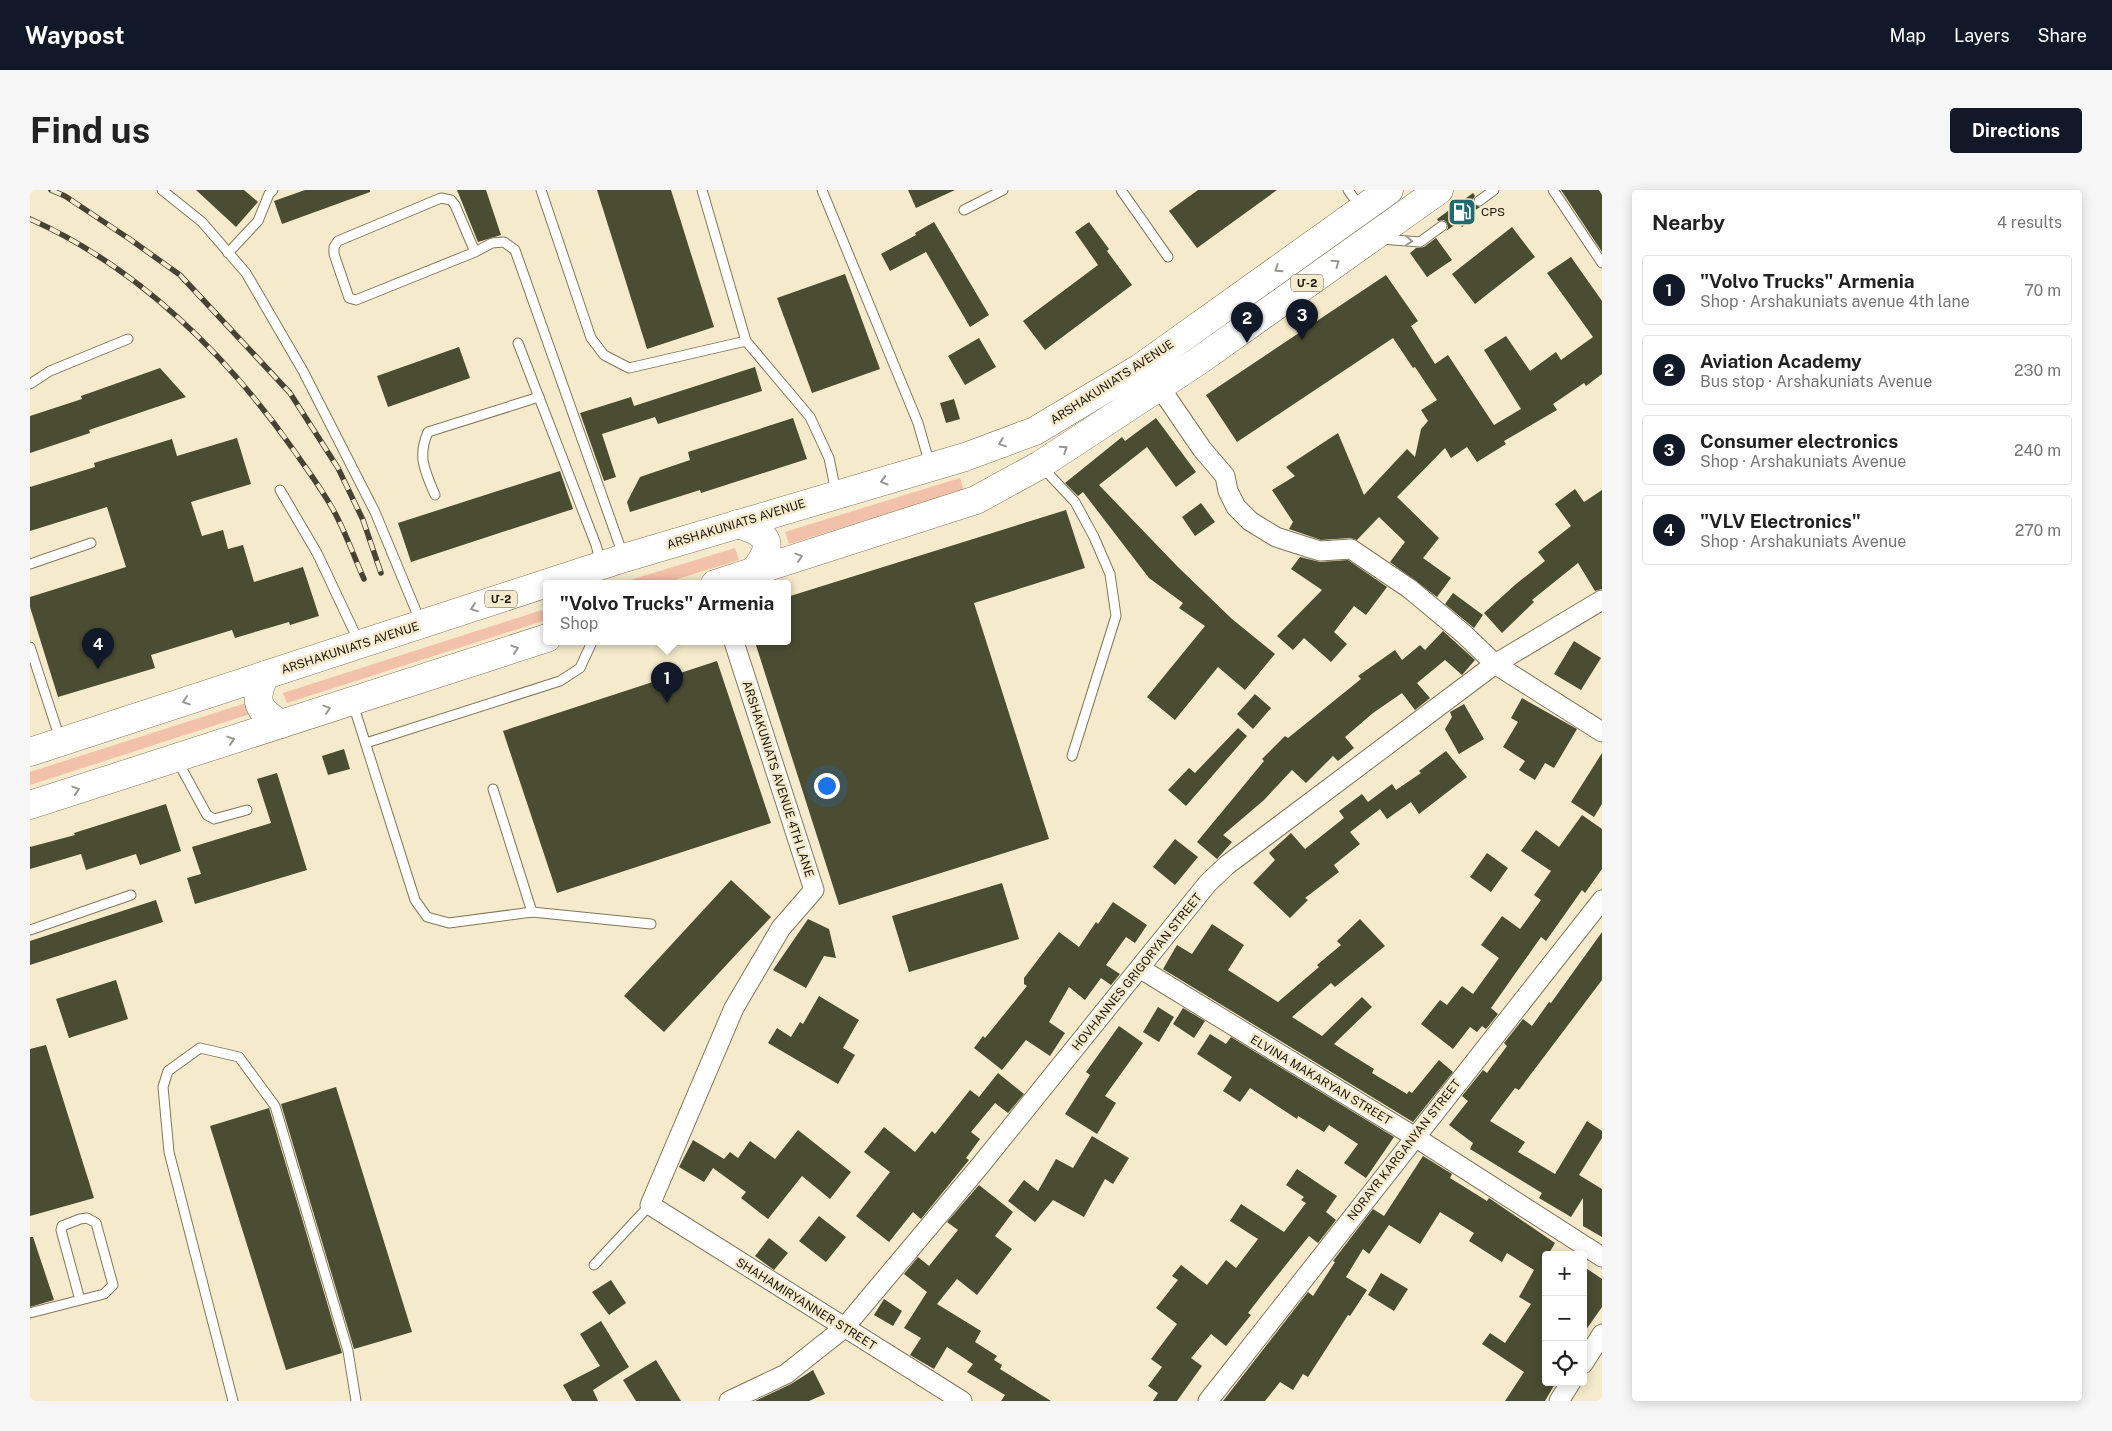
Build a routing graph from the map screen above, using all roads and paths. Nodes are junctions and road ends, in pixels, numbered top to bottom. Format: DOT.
graph roads {
  1 [pos="162,190"];
  2 [pos="273,190"];
  3 [pos="541,190"];
  4 [pos="702,190"];
  5 [pos="822,190"];
  6 [pos="1003,190"];
  7 [pos="1121,190"];
  8 [pos="1389,190"];
  9 [pos="1439,190"];
  10 [pos="1494,190"];
  11 [pos="1553,190"];
  12 [pos="1355,200"];
  13 [pos="1479,201"];
  14 [pos="964,210"];
  15 [pos="1442,226"];
  16 [pos="1371,238"];
  17 [pos="475,252"];
  18 [pos="228,253"];
  19 [pos="1168,258"];
  20 [pos="1602,263"];
  21 [pos="128,339"];
  22 [pos="746,341"];
  23 [pos="518,343"];
  24 [pos="30,384"];
  25 [pos="1159,386"];
  26 [pos="539,397"];
  27 [pos="965,457"];
  28 [pos="1040,465"];
  29 [pos="931,467"];
  30 [pos="280,490"];
  31 [pos="434,494"];
  32 [pos="836,495"];
  33 [pos="976,500"];
  34 [pos="737,524"];
  35 [pos="91,543"];
  36 [pos="613,562"];
  37 [pos="30,564"];
  38 [pos="753,572"];
  39 [pos="558,580"];
  40 [pos="728,580"];
  41 [pos="543,585"];
  42 [pos="1602,600"];
  43 [pos="422,625"];
  44 [pos="543,639"];
  45 [pos="360,645"];
  46 [pos="591,645"];
  47 [pos="735,645"];
  48 [pos="30,647"];
  49 [pos="1495,664"];
  50 [pos="266,675"];
  51 [pos="352,701"];
  52 [pos="281,724"];
  53 [pos="1602,732"];
  54 [pos="61,742"];
  55 [pos="366,743"];
  56 [pos="30,752"];
  57 [pos="1072,756"];
  58 [pos="176,758"];
  59 [pos="494,789"];
  60 [pos="30,805"];
  61 [pos="247,810"];
  62 [pos="131,895"];
  63 [pos="1602,900"];
  64 [pos="532,912"];
  65 [pos="651,924"];
  66 [pos="30,930"];
  67 [pos="1141,969"];
  68 [pos="1414,1137"];
  69 [pos="650,1205"];
  70 [pos="1602,1257"];
  71 [pos="594,1265"];
  72 [pos="80,1300"];
  73 [pos="30,1313"];
  74 [pos="844,1328"];
  75 [pos="1602,1334"];
  76 [pos="1587,1358"];
  77 [pos="1568,1386"];
  78 [pos="233,1401"];
  79 [pos="356,1401"];
  80 [pos="729,1401"];
  81 [pos="962,1401"];
  82 [pos="1208,1401"];
  83 [pos="1559,1401"];
  1 -- 18 [label="lane"];
  2 -- 18 [label="lane"];
  3 -- 22 [label="lane"];
  4 -- 22 [label="lane"];
  5 -- 29 [label="lane"];
  6 -- 14 [label="lane"];
  7 -- 19 [label="lane"];
  8 -- 12 [label="main road, ARSHAKUNIATS AVENUE / Մ-2"];
  9 -- 16 [label="main road, Մ-2"];
  10 -- 13 [label="lane"];
  11 -- 20 [label="lane"];
  12 -- 27 [label="main road, ARSHAKUNIATS AVENUE / Մ-2, one-way"];
  16 -- 15 [label="lane, one-way"];
  25 -- 16 [label="main road, Մ-2, one-way"];
  17 -- 17 [label="lane"];
  17 -- 36 [label="lane"];
  18 -- 43 [label="lane"];
  21 -- 24 [label="lane"];
  22 -- 32 [label="lane"];
  23 -- 26 [label="lane"];
  28 -- 25 [label="main road, Մ-2, one-way"];
  25 -- 49 [label="street"];
  26 -- 31 [label="lane"];
  26 -- 36 [label="lane"];
  27 -- 29 [label="main road, ARSHAKUNIATS AVENUE / Մ-2"];
  27 -- 33 [label="main road"];
  28 -- 33 [label="main road, Մ-2"];
  28 -- 57 [label="lane"];
  29 -- 32 [label="main road, ARSHAKUNIATS AVENUE / Մ-2, one-way"];
  30 -- 45 [label="lane"];
  32 -- 34 [label="main road, ARSHAKUNIATS AVENUE / Մ-2"];
  38 -- 33 [label="main road, Մ-2, one-way"];
  34 -- 36 [label="main road, ARSHAKUNIATS AVENUE / Մ-2"];
  34 -- 38 [label="main road"];
  35 -- 37 [label="lane"];
  36 -- 39 [label="main road, ARSHAKUNIATS AVENUE / Մ-2, one-way"];
  38 -- 40 [label="main road, Մ-2"];
  41 -- 43 [label="main road, ARSHAKUNIATS AVENUE / Մ-2, one-way"];
  42 -- 49 [label="street, HOVHANNES GRIGORYAN STREET"];
  43 -- 45 [label="main road, ARSHAKUNIATS AVENUE / Մ-2"];
  51 -- 44 [label="main road, one-way"];
  45 -- 50 [label="main road, ARSHAKUNIATS AVENUE / Մ-2"];
  46 -- 55 [label="lane"];
  47 -- 69 [label="street, ARSHAKUNIATS AVENUE 4TH LANE"];
  48 -- 54 [label="lane"];
  49 -- 53 [label="street"];
  49 -- 67 [label="street, HOVHANNES GRIGORYAN STREET"];
  50 -- 52 [label="main road"];
  50 -- 54 [label="main road, ARSHAKUNIATS AVENUE / Մ-2, one-way"];
  52 -- 51 [label="main road, one-way"];
  51 -- 55 [label="lane"];
  58 -- 52 [label="main road, one-way"];
  54 -- 56 [label="main road, ARSHAKUNIATS AVENUE / Մ-2"];
  55 -- 64 [label="lane"];
  60 -- 58 [label="main road, one-way"];
  58 -- 61 [label="lane"];
  59 -- 64 [label="lane"];
  62 -- 66 [label="lane"];
  63 -- 68 [label="street, NORAYR KARGANYAN STREET"];
  64 -- 65 [label="lane"];
  67 -- 68 [label="street, ELVINA MAKARYAN STREET"];
  67 -- 74 [label="street, HOVHANNES GRIGORYAN STREET"];
  68 -- 70 [label="street, ELVINA MAKARYAN STREET"];
  68 -- 82 [label="street, NORAYR KARGANYAN STREET"];
  69 -- 71 [label="lane"];
  69 -- 74 [label="street, SHAHAMIRYANNER STREET"];
  72 -- 72 [label="lane"];
  72 -- 73 [label="lane"];
  74 -- 80 [label="street, HOVHANNES GRIGORYAN STREET"];
  74 -- 81 [label="street, SHAHAMIRYANNER STREET"];
  75 -- 76 [label="street"];
  77 -- 83 [label="street"];
  78 -- 79 [label="lane"];
}
